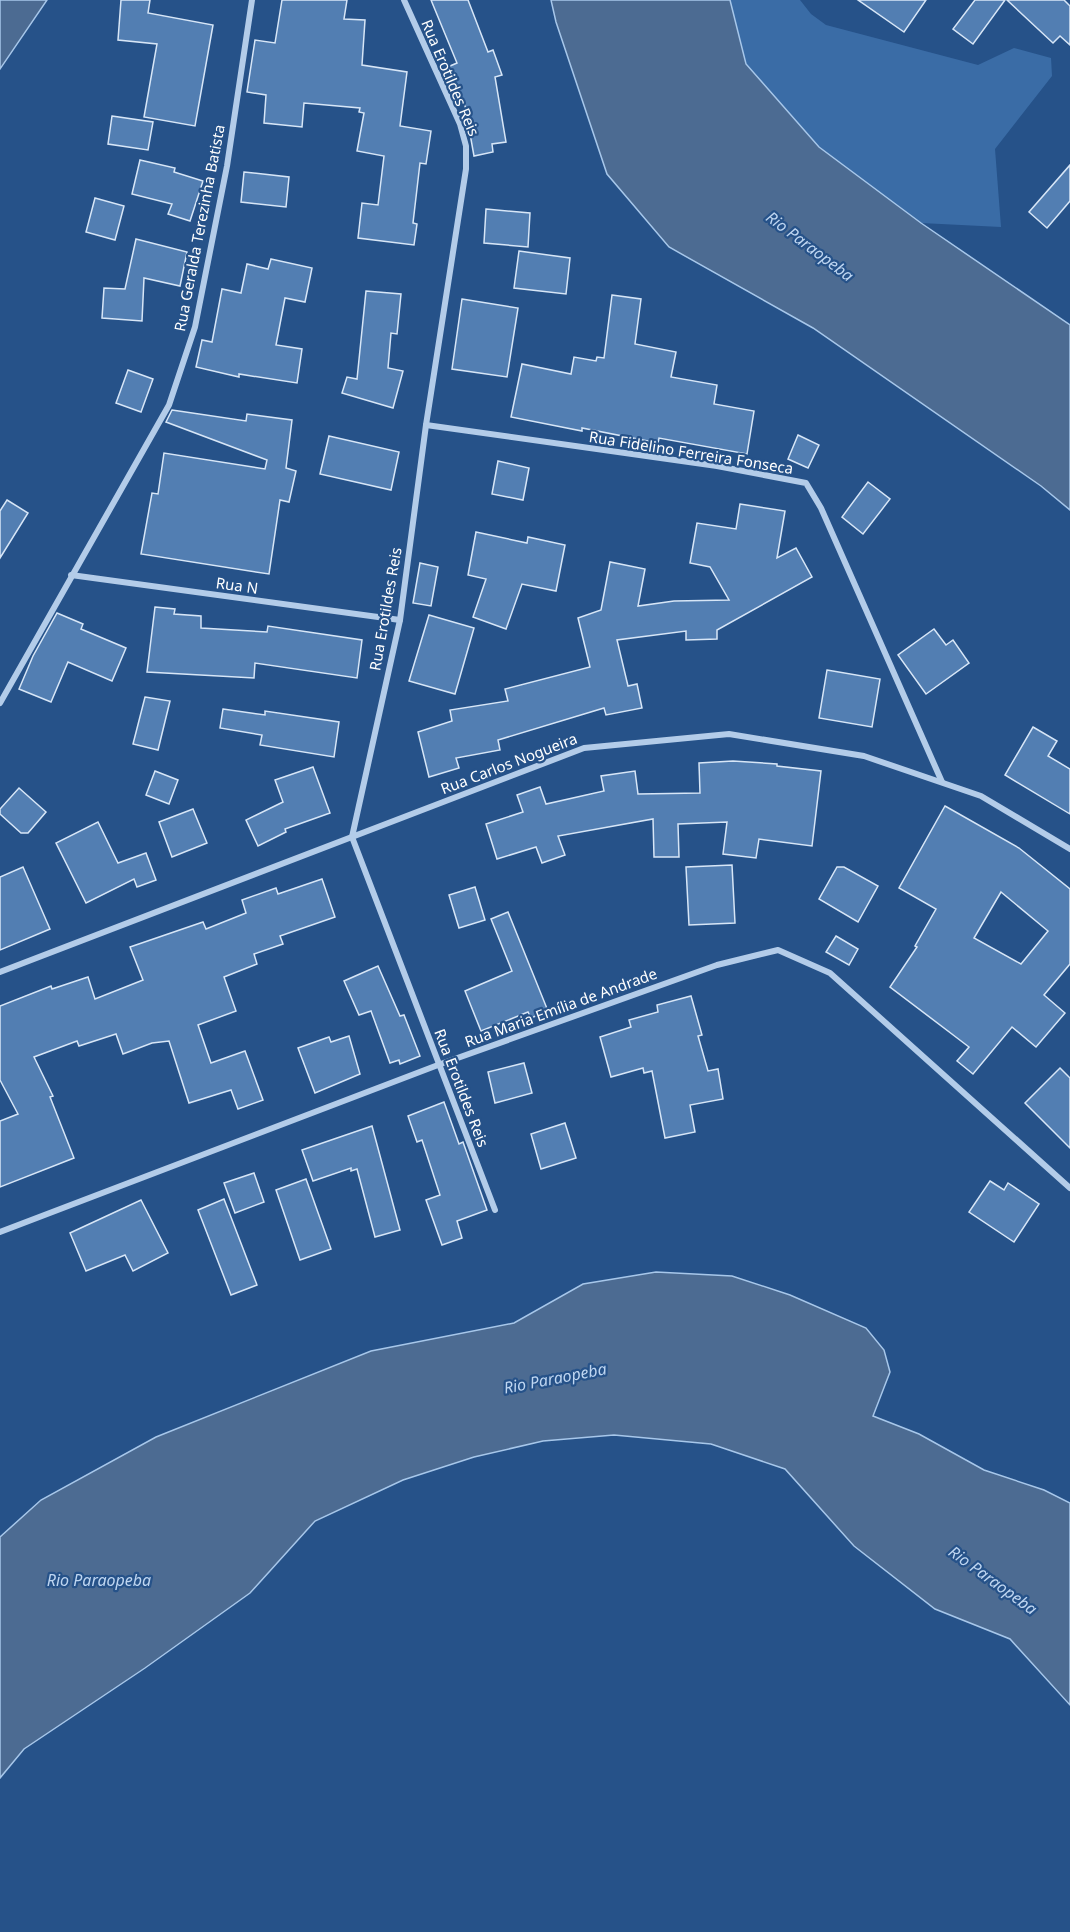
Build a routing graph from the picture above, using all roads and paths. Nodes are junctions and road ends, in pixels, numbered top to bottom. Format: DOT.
graph roads {
  1 [pos="252,0"];
  2 [pos="404,0"];
  3 [pos="426,425"];
  4 [pos="70,575"];
  5 [pos="400,620"];
  6 [pos="0,703"];
  7 [pos="942,782"];
  8 [pos="352,837"];
  9 [pos="1070,849"];
  10 [pos="0,972"];
  11 [pos="438,1065"];
  12 [pos="1070,1188"];
  13 [pos="495,1210"];
  14 [pos="0,1232"];
  1 -- 4 [label="street, Rua Geralda Terezinha Batista"];
  2 -- 3 [label="street, Rua Erotildes Reis"];
  3 -- 5 [label="street, Rua Erotildes Reis"];
  3 -- 7 [label="street, Rua Fidelino Ferreira Fonseca"];
  4 -- 5 [label="street, Rua N"];
  4 -- 6 [label="street, Rua Geralda Terezinha Batista"];
  5 -- 8 [label="street, Rua Erotildes Reis"];
  7 -- 8 [label="street, Rua Carlos Nogueira"];
  7 -- 9 [label="street, Rua Carlos Nogueira"];
  8 -- 10 [label="street, Rua Carlos Nogueira"];
  8 -- 11 [label="street, Rua Erotildes Reis"];
  11 -- 12 [label="street, Rua Maria Emília de Andrade"];
  11 -- 13 [label="street, Rua Erotildes Reis"];
  11 -- 14 [label="street, Rua Maria Emília de Andrade"];
}
